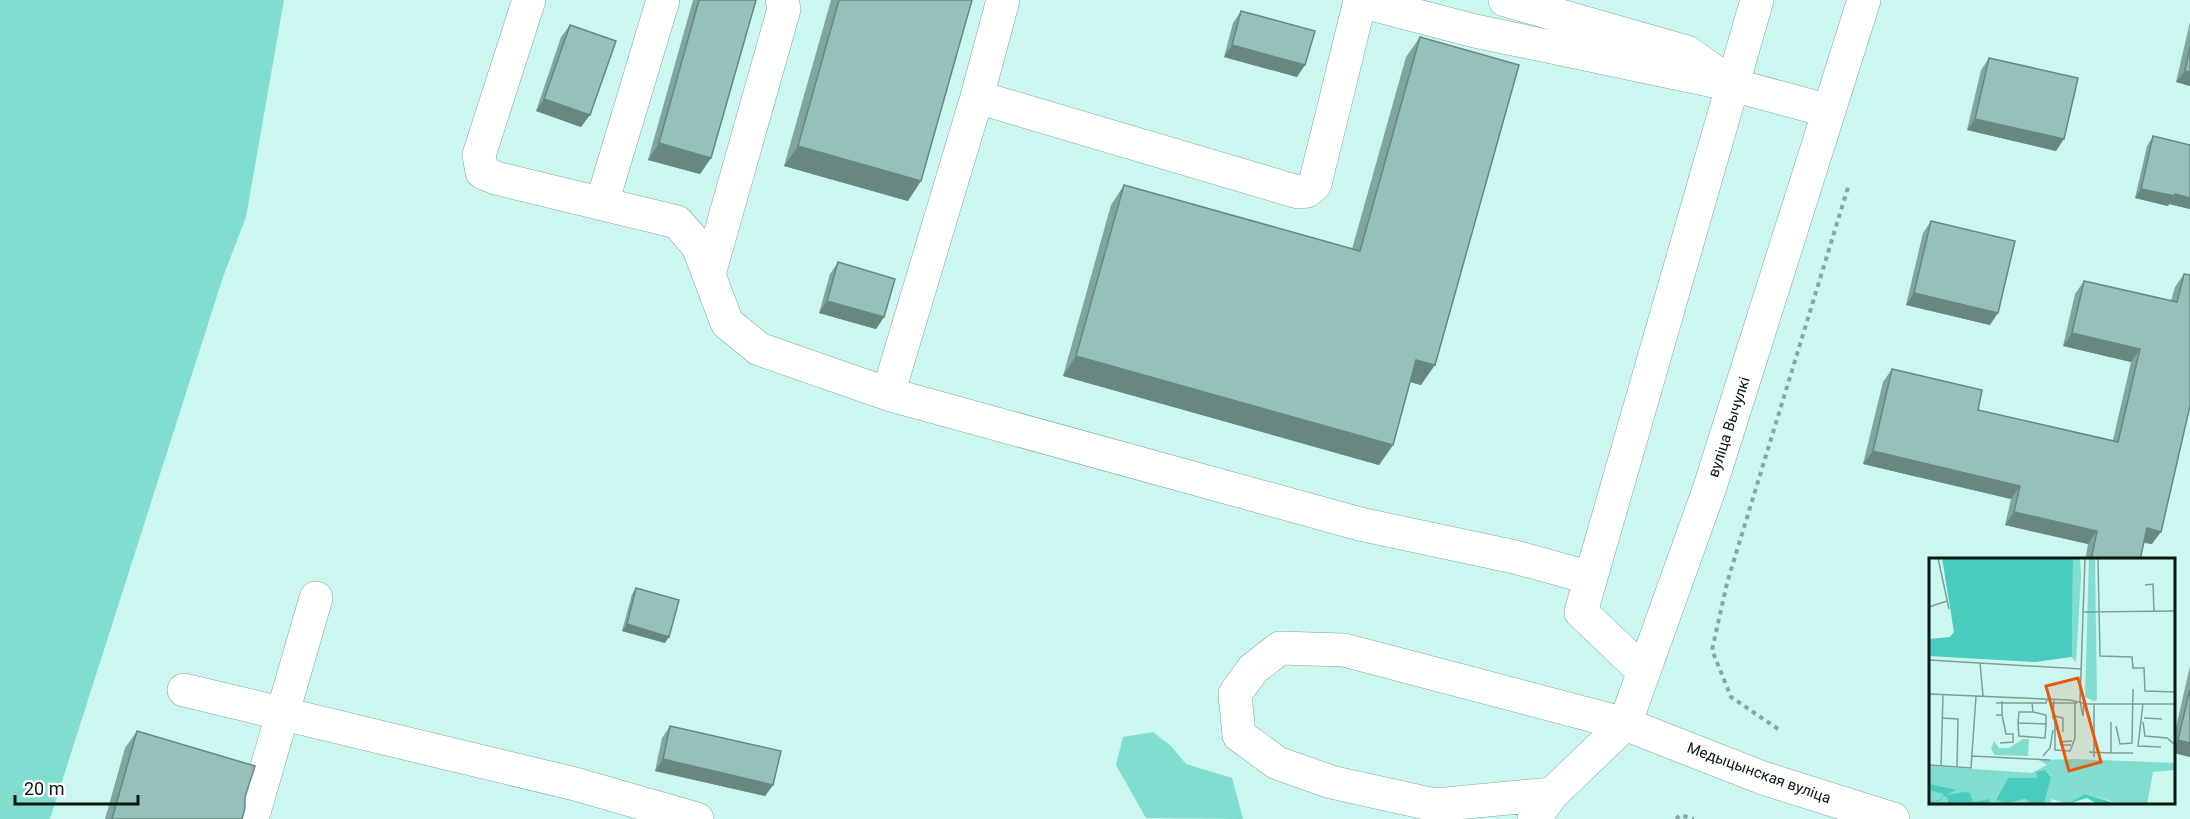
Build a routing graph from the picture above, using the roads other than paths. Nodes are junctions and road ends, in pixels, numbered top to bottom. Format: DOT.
graph roads {
  1 [pos="529,0"];
  2 [pos="663,0"];
  3 [pos="782,0"];
  4 [pos="1003,0"];
  5 [pos="1505,0"];
  6 [pos="1757,0"];
  7 [pos="1864,0"];
  8 [pos="1357,1"];
  9 [pos="1732,85"];
  10 [pos="976,97"];
  11 [pos="1829,111"];
  12 [pos="602,203"];
  13 [pos="709,274"];
  14 [pos="888,394"];
  15 [pos="1591,578"];
  16 [pos="316,598"];
  17 [pos="1644,672"];
  18 [pos="184,690"];
  19 [pos="283,712"];
  20 [pos="1625,724"];
  21 [pos="1543,807"];
  22 [pos="1861,814"];
  23 [pos="252,819"];
  24 [pos="697,819"];
  25 [pos="1893,819"];
  1 -- 12 [label="street"];
  2 -- 12 [label="street"];
  3 -- 13 [label="street"];
  4 -- 10 [label="street"];
  5 -- 9 [label="street"];
  6 -- 9 [label="street"];
  7 -- 11 [label="street, вуліца Вычулкі"];
  8 -- 9 [label="street"];
  8 -- 10 [label="street"];
  9 -- 11 [label="street"];
  9 -- 15 [label="street"];
  10 -- 14 [label="street"];
  11 -- 17 [label="street, вуліца Вычулкі"];
  12 -- 13 [label="street"];
  13 -- 14 [label="street"];
  14 -- 15 [label="street"];
  15 -- 17 [label="street"];
  16 -- 19 [label="street"];
  17 -- 20 [label="street, вуліца Вычулкі"];
  18 -- 19 [label="street"];
  19 -- 23 [label="street"];
  19 -- 24 [label="street"];
  20 -- 21 [label="street, вуліца Вычулкі"];
  20 -- 21 [label="street, Медыцынская вуліца"];
  20 -- 22 [label="street, Медыцынская вуліца"];
  22 -- 25 [label="street, Медыцынская вуліца"];
}
